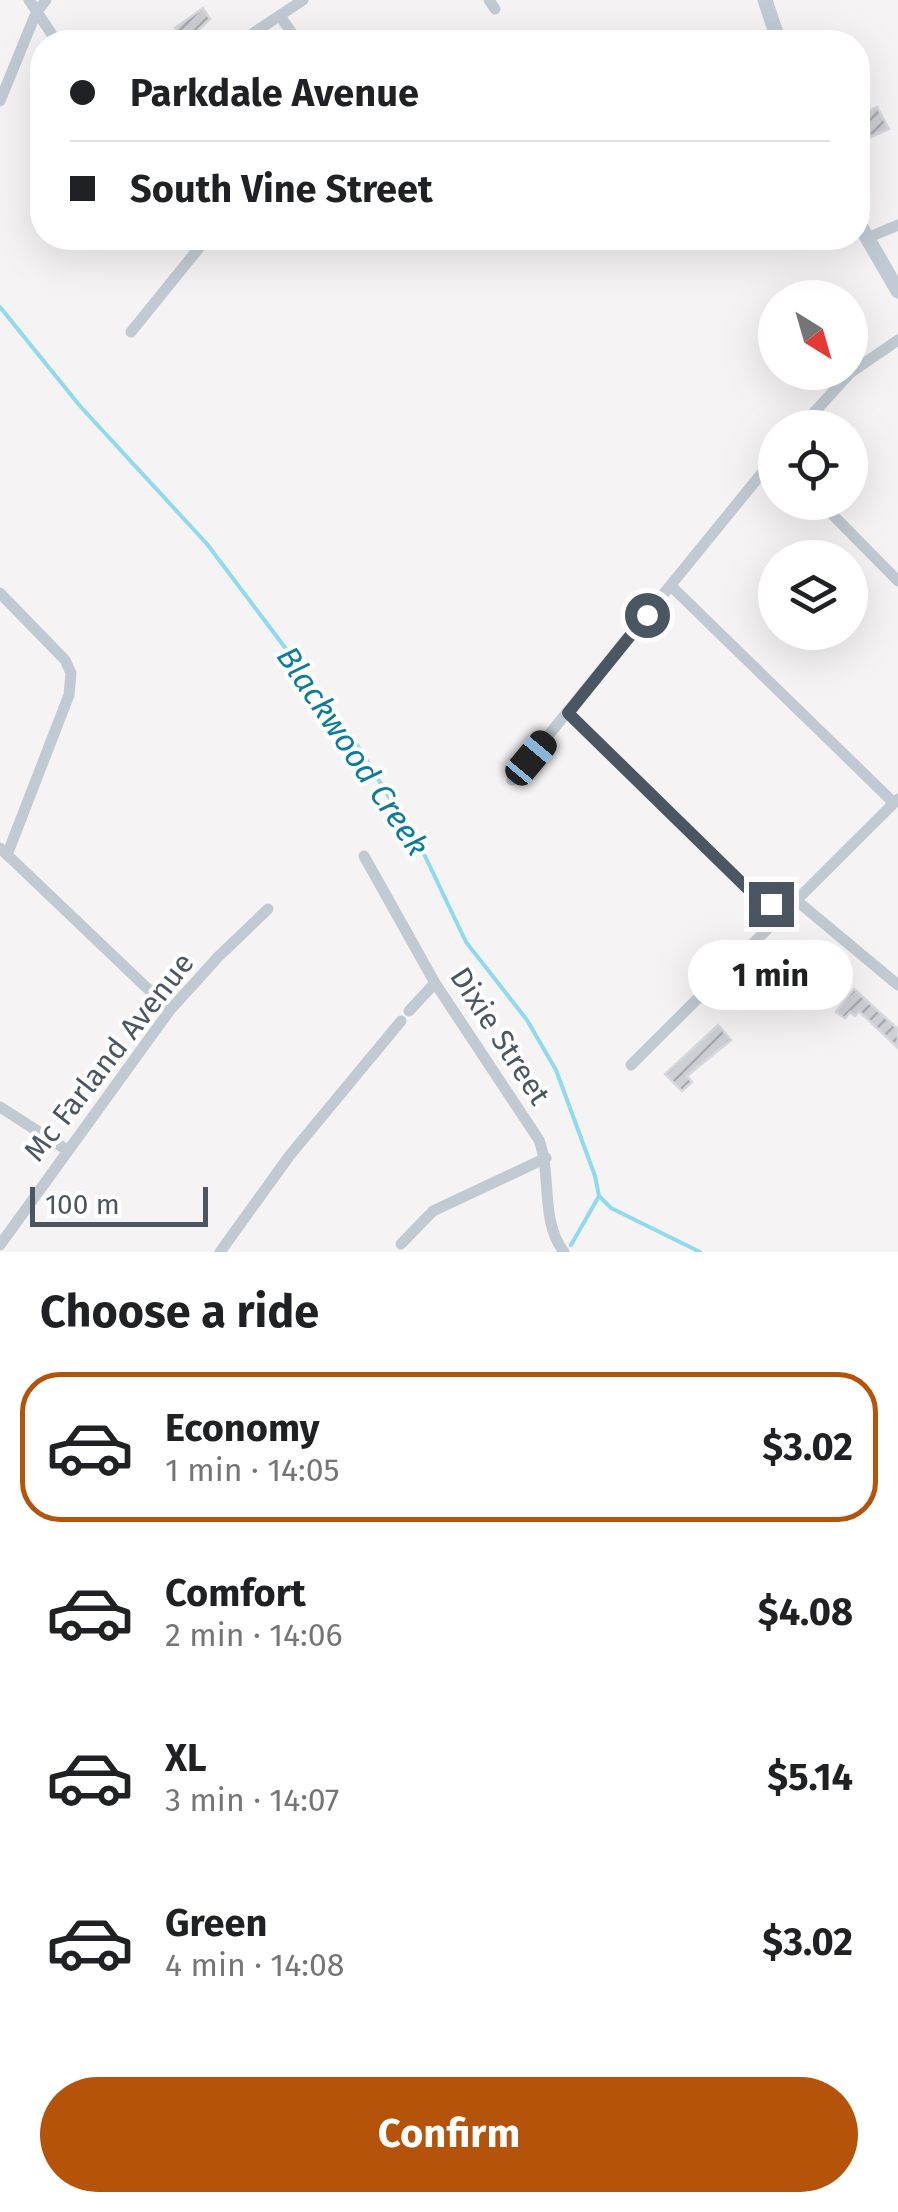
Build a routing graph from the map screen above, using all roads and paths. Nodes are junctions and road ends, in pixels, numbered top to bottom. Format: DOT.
graph roads {
  1 [pos="29,0"];
  2 [pos="46,0"];
  3 [pos="303,0"];
  4 [pos="766,0"];
  5 [pos="36,13"];
  6 [pos="280,16"];
  7 [pos="48,30"];
  8 [pos="258,30"];
  9 [pos="290,30"];
  10 [pos="776,30"];
  11 [pos="0,100"];
  12 [pos="898,225"];
  13 [pos="870,237"];
  14 [pos="870,243"];
  15 [pos="197,250"];
  16 [pos="898,291"];
  17 [pos="132,332"];
  18 [pos="898,340"];
  19 [pos="816,410"];
  20 [pos="758,478"];
  21 [pos="838,520"];
  22 [pos="898,580"];
  23 [pos="671,586"];
  24 [pos="0,594"];
  25 [pos="568,713"];
  26 [pos="512,780"];
  27 [pos="896,801"];
  28 [pos="4,851"];
  29 [pos="364,856"];
  30 [pos="796,900"];
  31 [pos="268,908"];
  32 [pos="435,984"];
  33 [pos="898,984"];
  34 [pos="170,1010"];
  35 [pos="631,1065"];
  36 [pos="0,1107"];
  37 [pos="68,1150"];
  38 [pos="546,1158"];
  39 [pos="400,1244"];
  40 [pos="0,1245"];
  41 [pos="220,1252"];
  42 [pos="564,1252"];
  1 -- 5 [label="street"];
  2 -- 5 [label="street"];
  3 -- 6 [label="street"];
  4 -- 10 [label="main road"];
  5 -- 7 [label="street"];
  5 -- 11 [label="street"];
  6 -- 8 [label="street"];
  6 -- 9 [label="street"];
  12 -- 13 [label="street"];
  14 -- 16 [label="main road"];
  15 -- 17 [label="street"];
  18 -- 19 [label="street"];
  20 -- 23 [label="street"];
  21 -- 22 [label="street"];
  23 -- 25 [label="street"];
  23 -- 27 [label="street"];
  24 -- 28 [label="street"];
  25 -- 26 [label="street"];
  25 -- 30 [label="street"];
  27 -- 30 [label="street"];
  28 -- 34 [label="street"];
  29 -- 32 [label="street, Dixie Street"];
  30 -- 33 [label="street"];
  30 -- 35 [label="street"];
  31 -- 34 [label="street, Mc Farland Avenue"];
  32 -- 38 [label="street, Dixie Street"];
  32 -- 41 [label="street"];
  34 -- 37 [label="street, Mc Farland Avenue"];
  36 -- 37 [label="street"];
  37 -- 40 [label="street, Mc Farland Avenue"];
  38 -- 39 [label="street"];
  38 -- 42 [label="street, Dixie Street"];
}
